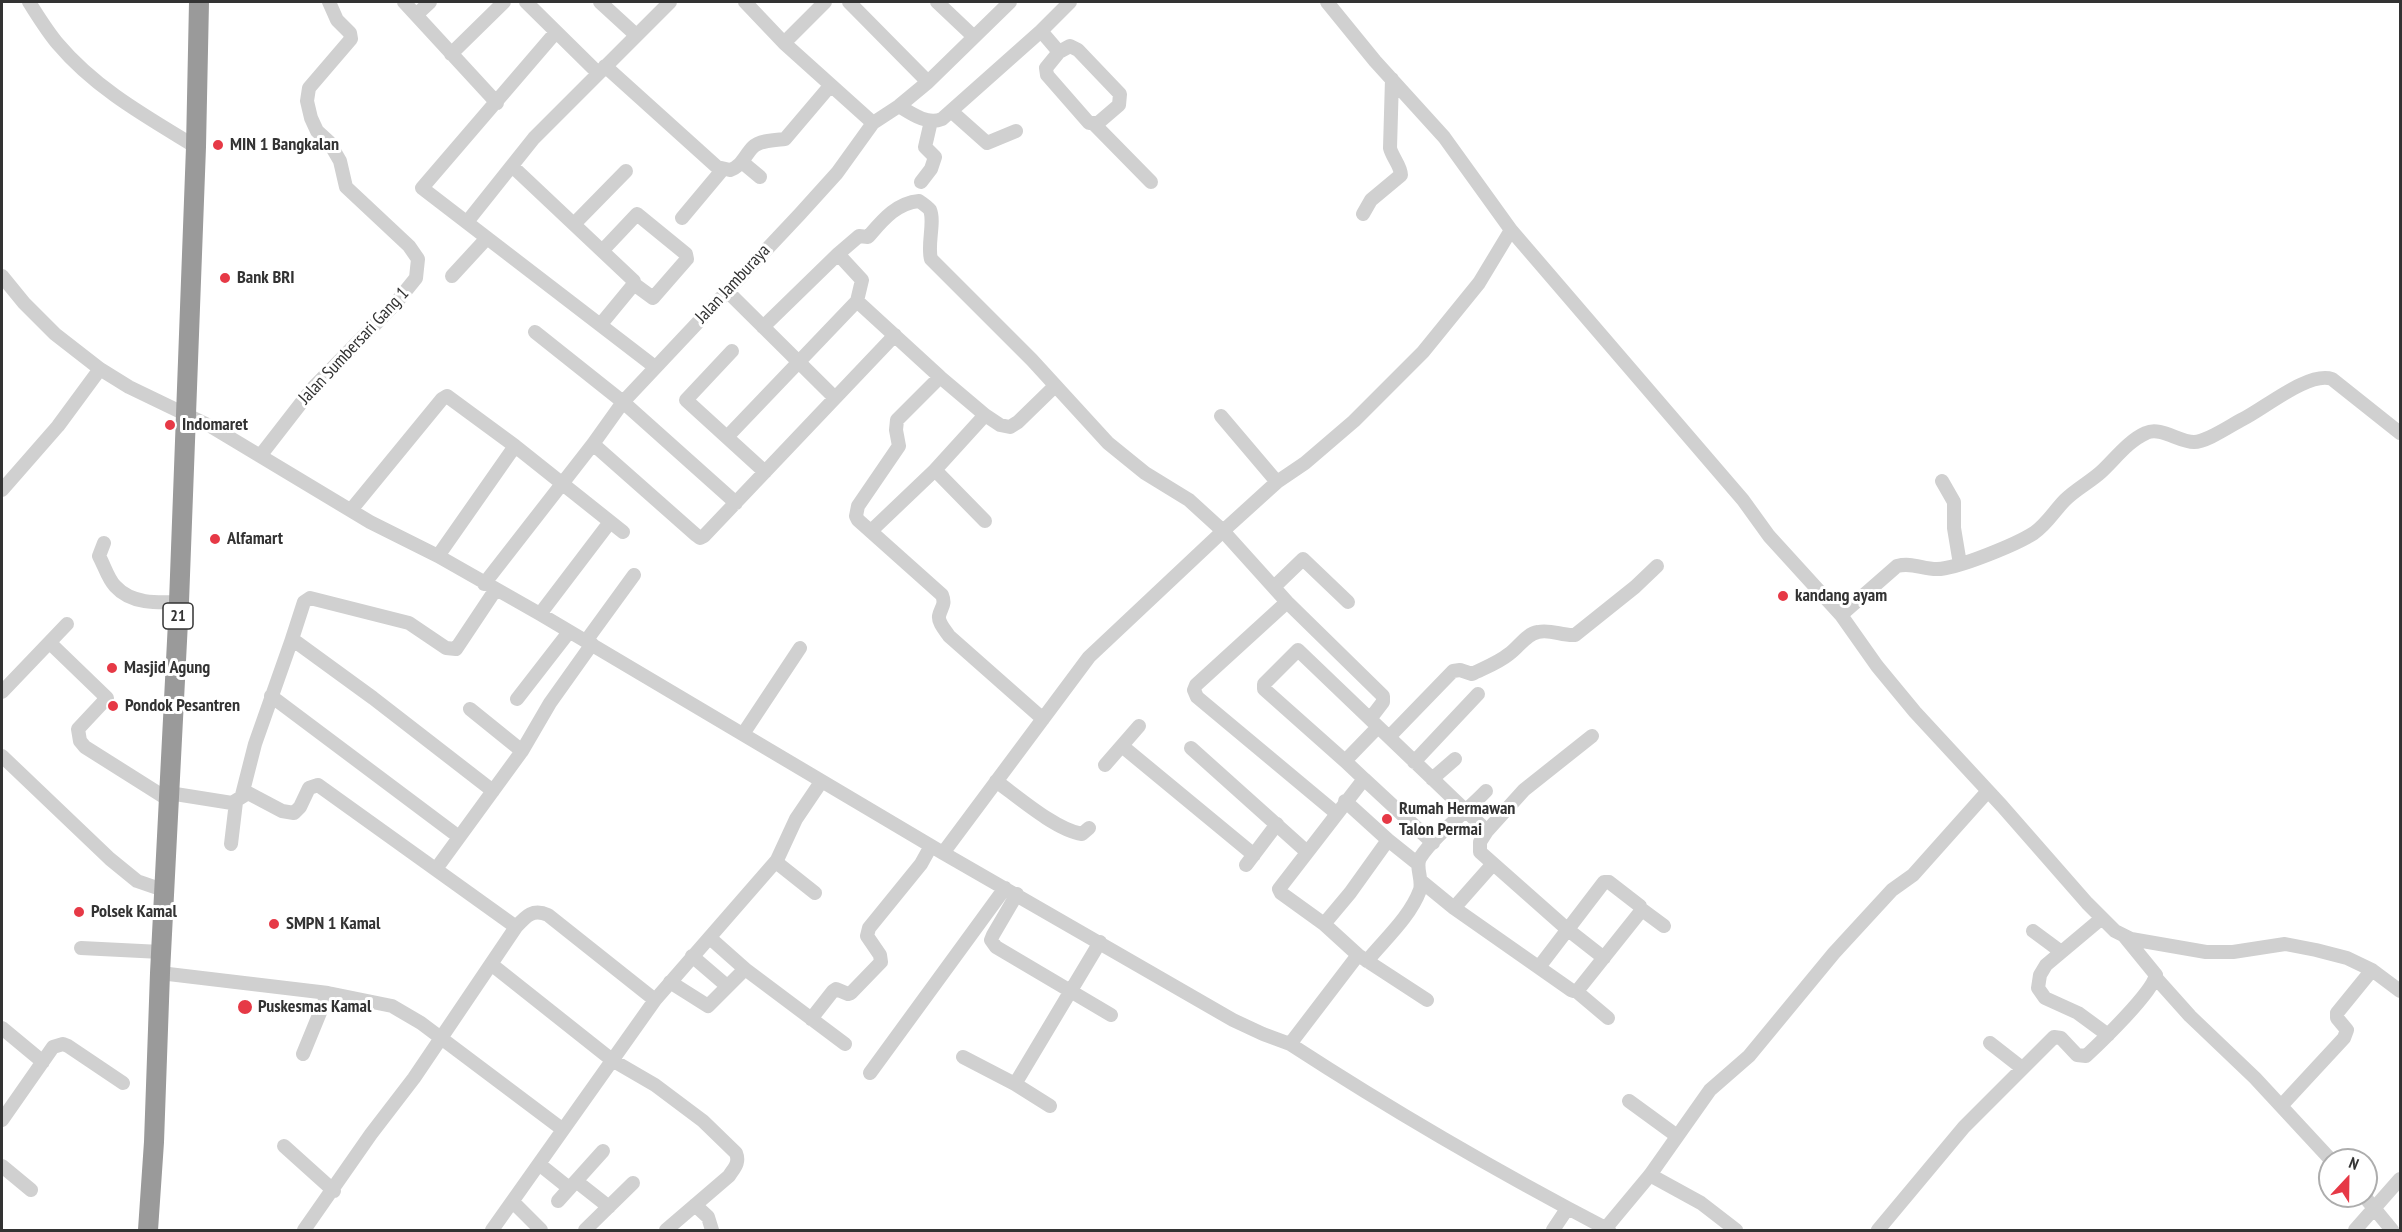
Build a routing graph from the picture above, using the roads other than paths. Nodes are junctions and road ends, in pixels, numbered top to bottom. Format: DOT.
graph roads {
  1 [pos="29,2"];
  2 [pos="199,2"];
  3 [pos="329,2"];
  4 [pos="404,2"];
  5 [pos="430,2"];
  6 [pos="504,2"];
  7 [pos="526,2"];
  8 [pos="600,2"];
  9 [pos="670,2"];
  10 [pos="745,2"];
  11 [pos="825,2"];
  12 [pos="849,2"];
  13 [pos="938,2"];
  14 [pos="1010,2"];
  15 [pos="1070,2"];
  16 [pos="1327,2"];
  17 [pos="416,15"];
  18 [pos="1041,31"];
  19 [pos="556,32"];
  20 [pos="636,35"];
  21 [pos="974,36"];
  22 [pos="784,43"];
  23 [pos="1059,52"];
  24 [pos="451,54"];
  25 [pos="601,69"];
  26 [pos="1392,79"];
  27 [pos="928,82"];
  28 [pos="828,84"];
  29 [pos="497,103"];
  30 [pos="899,106"];
  31 [pos="951,111"];
  32 [pos="931,121"];
  33 [pos="873,123"];
  34 [pos="1094,124"];
  35 [pos="1016,131"];
  36 [pos="196,147"];
  37 [pos="742,162"];
  38 [pos="512,166"];
  39 [pos="723,170"];
  40 [pos="627,171"];
  41 [pos="760,177"];
  42 [pos="921,182"];
  43 [pos="1151,182"];
  44 [pos="1363,214"];
  45 [pos="682,218"];
  46 [pos="467,222"];
  47 [pos="574,224"];
  48 [pos="1511,230"];
  49 [pos="487,238"];
  50 [pos="603,250"];
  51 [pos="838,254"];
  52 [pos="2,276"];
  53 [pos="452,276"];
  54 [pos="634,284"];
  55 [pos="727,291"];
  56 [pos="857,301"];
  57 [pos="601,324"];
  58 [pos="763,327"];
  59 [pos="535,332"];
  60 [pos="895,335"];
  61 [pos="732,351"];
  62 [pos="800,361"];
  63 [pos="654,367"];
  64 [pos="100,369"];
  65 [pos="940,377"];
  66 [pos="1055,386"];
  67 [pos="834,397"];
  68 [pos="622,402"];
  69 [pos="185,413"];
  70 [pos="985,415"];
  71 [pos="1221,416"];
  72 [pos="2400,433"];
  73 [pos="727,437"];
  74 [pos="593,444"];
  75 [pos="515,446"];
  76 [pos="260,456"];
  77 [pos="935,470"];
  78 [pos="765,472"];
  79 [pos="1942,481"];
  80 [pos="1277,482"];
  81 [pos="563,483"];
  82 [pos="2,490"];
  83 [pos="736,503"];
  84 [pos="351,510"];
  85 [pos="985,521"];
  86 [pos="610,522"];
  87 [pos="871,531"];
  88 [pos="1222,531"];
  89 [pos="623,532"];
  90 [pos="104,543"];
  91 [pos="438,556"];
  92 [pos="1960,564"];
  93 [pos="1657,566"];
  94 [pos="634,575"];
  95 [pos="490,587"];
  96 [pos="1274,587"];
  97 [pos="179,602"];
  98 [pos="1287,602"];
  99 [pos="1348,602"];
  100 [pos="540,614"];
  101 [pos="1841,615"];
  102 [pos="67,624"];
  103 [pos="569,632"];
  104 [pos="292,639"];
  105 [pos="50,643"];
  106 [pos="589,643"];
  107 [pos="800,648"];
  108 [pos="2,692"];
  109 [pos="1478,694"];
  110 [pos="271,696"];
  111 [pos="517,699"];
  112 [pos="470,709"];
  113 [pos="1043,719"];
  114 [pos="1373,723"];
  115 [pos="1139,726"];
  116 [pos="743,734"];
  117 [pos="1592,736"];
  118 [pos="1389,737"];
  119 [pos="1122,746"];
  120 [pos="1191,748"];
  121 [pos="522,751"];
  122 [pos="2,756"];
  123 [pos="1455,759"];
  124 [pos="1345,761"];
  125 [pos="1414,762"];
  126 [pos="1105,765"];
  127 [pos="1364,779"];
  128 [pos="1432,779"];
  129 [pos="821,782"];
  130 [pos="996,782"];
  131 [pos="493,791"];
  132 [pos="1988,791"];
  133 [pos="1486,792"];
  134 [pos="169,796"];
  135 [pos="239,798"];
  136 [pos="1345,801"];
  137 [pos="1466,812"];
  138 [pos="1336,813"];
  139 [pos="1277,824"];
  140 [pos="1089,828"];
  141 [pos="1487,831"];
  142 [pos="459,837"];
  143 [pos="1388,840"];
  144 [pos="1433,843"];
  145 [pos="231,844"];
  146 [pos="937,849"];
  147 [pos="1307,852"];
  148 [pos="776,862"];
  149 [pos="1418,864"];
  150 [pos="1492,865"];
  151 [pos="436,869"];
  152 [pos="1421,881"];
  153 [pos="166,891"];
  154 [pos="1011,891"];
  155 [pos="815,893"];
  156 [pos="1454,908"];
  157 [pos="1641,909"];
  158 [pos="2102,918"];
  159 [pos="1324,924"];
  160 [pos="1664,926"];
  161 [pos="516,927"];
  162 [pos="1567,928"];
  163 [pos="2033,931"];
  164 [pos="2125,937"];
  165 [pos="710,938"];
  166 [pos="1101,942"];
  167 [pos="81,948"];
  168 [pos="2060,951"];
  169 [pos="161,952"];
  170 [pos="692,956"];
  171 [pos="1362,958"];
  172 [pos="1604,958"];
  173 [pos="491,964"];
  174 [pos="1539,967"];
  175 [pos="745,969"];
  176 [pos="2372,970"];
  177 [pos="160,973"];
  178 [pos="2156,978"];
  179 [pos="670,982"];
  180 [pos="727,986"];
  181 [pos="1070,991"];
  182 [pos="1576,991"];
  183 [pos="2400,991"];
  184 [pos="328,993"];
  185 [pos="655,1000"];
  186 [pos="1427,1000"];
  187 [pos="1110,1015"];
  188 [pos="1608,1018"];
  189 [pos="811,1019"];
  190 [pos="2,1028"];
  191 [pos="2108,1035"];
  192 [pos="441,1038"];
  193 [pos="1990,1043"];
  194 [pos="845,1044"];
  195 [pos="1290,1044"];
  196 [pos="303,1054"];
  197 [pos="963,1057"];
  198 [pos="612,1060"];
  199 [pos="43,1062"];
  200 [pos="2022,1068"];
  201 [pos="870,1073"];
  202 [pos="123,1083"];
  203 [pos="1015,1084"];
  204 [pos="1629,1101"];
  205 [pos="1050,1106"];
  206 [pos="2281,1106"];
  207 [pos="2,1120"];
  208 [pos="562,1129"];
  209 [pos="1677,1136"];
  210 [pos="284,1146"];
  211 [pos="2320,1148"];
  212 [pos="603,1151"];
  213 [pos="539,1164"];
  214 [pos="2,1166"];
  215 [pos="1650,1175"];
  216 [pos="2400,1179"];
  217 [pos="633,1183"];
  218 [pos="573,1185"];
  219 [pos="32,1190"];
  220 [pos="334,1191"];
  221 [pos="558,1201"];
  222 [pos="513,1202"];
  223 [pos="2378,1203"];
  224 [pos="694,1205"];
  225 [pos="609,1207"];
  226 [pos="2373,1208"];
  227 [pos="2375,1208"];
  228 [pos="1567,1209"];
  229 [pos="1607,1229"];
  230 [pos="148,1230"];
  231 [pos="304,1230"];
  232 [pos="492,1230"];
  233 [pos="541,1230"];
  234 [pos="585,1230"];
  235 [pos="666,1230"];
  236 [pos="712,1230"];
  237 [pos="1553,1230"];
  238 [pos="1736,1230"];
  239 [pos="1878,1230"];
  240 [pos="2355,1230"];
  241 [pos="2392,1230"];
  1 -- 36 [label="street"];
  2 -- 36 [label="highway, 21"];
  3 -- 76 [label="street, Jalan Sumbersari Gang 1"];
  4 -- 17 [label="street"];
  5 -- 17 [label="street"];
  6 -- 24 [label="street"];
  7 -- 19 [label="street"];
  8 -- 20 [label="street"];
  9 -- 20 [label="street"];
  10 -- 22 [label="street"];
  11 -- 22 [label="street"];
  12 -- 27 [label="street"];
  13 -- 21 [label="street"];
  14 -- 21 [label="street"];
  15 -- 18 [label="street"];
  16 -- 26 [label="street"];
  17 -- 24 [label="street"];
  18 -- 23 [label="street"];
  18 -- 31 [label="street"];
  19 -- 25 [label="street"];
  19 -- 29 [label="street"];
  20 -- 25 [label="street"];
  21 -- 27 [label="street"];
  22 -- 28 [label="street"];
  23 -- 34 [label="street"];
  23 -- 34 [label="street"];
  24 -- 29 [label="street"];
  25 -- 38 [label="street"];
  25 -- 39 [label="street"];
  26 -- 44 [label="street"];
  26 -- 48 [label="street"];
  27 -- 30 [label="street"];
  28 -- 33 [label="street"];
  28 -- 37 [label="street"];
  29 -- 46 [label="street"];
  30 -- 32 [label="street"];
  30 -- 33 [label="street"];
  31 -- 32 [label="street"];
  31 -- 35 [label="street"];
  32 -- 42 [label="street"];
  33 -- 55 [label="street, Jalan Jamburaya"];
  34 -- 43 [label="street"];
  36 -- 69 [label="highway, 21"];
  37 -- 39 [label="street"];
  37 -- 41 [label="street"];
  38 -- 46 [label="street"];
  38 -- 47 [label="street"];
  39 -- 45 [label="street"];
  40 -- 47 [label="street"];
  46 -- 49 [label="street"];
  47 -- 50 [label="street"];
  48 -- 80 [label="street"];
  48 -- 101 [label="street"];
  49 -- 53 [label="street"];
  49 -- 57 [label="street"];
  50 -- 54 [label="street"];
  50 -- 54 [label="street"];
  51 -- 56 [label="street"];
  51 -- 58 [label="street"];
  51 -- 66 [label="street"];
  52 -- 64 [label="street"];
  54 -- 57 [label="street"];
  55 -- 58 [label="street"];
  55 -- 63 [label="street, Jalan Jamburaya"];
  56 -- 60 [label="street"];
  56 -- 62 [label="street"];
  57 -- 63 [label="street"];
  58 -- 62 [label="street"];
  59 -- 68 [label="street"];
  60 -- 65 [label="street"];
  60 -- 67 [label="street"];
  61 -- 73 [label="street"];
  62 -- 67 [label="street"];
  62 -- 73 [label="street"];
  63 -- 68 [label="street, Jalan Jamburaya"];
  64 -- 69 [label="street"];
  64 -- 82 [label="street"];
  65 -- 70 [label="street"];
  65 -- 87 [label="street"];
  66 -- 70 [label="street"];
  66 -- 88 [label="street"];
  67 -- 78 [label="street"];
  68 -- 74 [label="street, Jalan Jamburaya"];
  68 -- 83 [label="street"];
  69 -- 76 [label="street"];
  69 -- 97 [label="highway, 21"];
  70 -- 77 [label="street"];
  71 -- 80 [label="street"];
  72 -- 92 [label="street"];
  73 -- 78 [label="street"];
  74 -- 81 [label="street, Jalan Jamburaya"];
  74 -- 83 [label="street"];
  75 -- 81 [label="street"];
  75 -- 84 [label="street"];
  75 -- 91 [label="street"];
  76 -- 84 [label="street"];
  77 -- 85 [label="street"];
  77 -- 87 [label="street"];
  78 -- 83 [label="street"];
  79 -- 92 [label="street"];
  80 -- 88 [label="street"];
  81 -- 86 [label="street"];
  81 -- 95 [label="street, Jalan Jamburaya"];
  84 -- 91 [label="street"];
  86 -- 89 [label="street"];
  86 -- 100 [label="street"];
  87 -- 113 [label="street"];
  88 -- 96 [label="street"];
  88 -- 113 [label="street"];
  90 -- 97 [label="street"];
  91 -- 95 [label="street"];
  92 -- 101 [label="street"];
  93 -- 118 [label="street"];
  94 -- 106 [label="street"];
  95 -- 100 [label="street"];
  95 -- 104 [label="street, Jalan Jamburaya"];
  96 -- 98 [label="street"];
  96 -- 99 [label="street"];
  97 -- 134 [label="highway, 21"];
  98 -- 114 [label="street"];
  98 -- 138 [label="street"];
  100 -- 103 [label="street"];
  101 -- 132 [label="street"];
  102 -- 105 [label="street"];
  103 -- 106 [label="street"];
  103 -- 111 [label="street"];
  104 -- 110 [label="street"];
  104 -- 131 [label="street"];
  105 -- 108 [label="street"];
  105 -- 134 [label="street"];
  106 -- 116 [label="street"];
  106 -- 121 [label="street"];
  107 -- 116 [label="street"];
  109 -- 125 [label="street"];
  110 -- 135 [label="street"];
  110 -- 142 [label="street"];
  112 -- 121 [label="street"];
  113 -- 130 [label="street"];
  114 -- 118 [label="street"];
  114 -- 124 [label="street"];
  114 -- 124 [label="street"];
  115 -- 119 [label="street"];
  116 -- 129 [label="street"];
  117 -- 141 [label="street"];
  118 -- 125 [label="street"];
  119 -- 126 [label="street"];
  119 -- 139 [label="street"];
  120 -- 139 [label="street"];
  121 -- 131 [label="street"];
  122 -- 153 [label="street"];
  123 -- 128 [label="street"];
  124 -- 127 [label="street"];
  125 -- 128 [label="street"];
  127 -- 136 [label="street"];
  127 -- 144 [label="street"];
  128 -- 137 [label="street"];
  129 -- 146 [label="street"];
  129 -- 148 [label="street"];
  130 -- 140 [label="street"];
  130 -- 146 [label="street"];
  131 -- 142 [label="street"];
  132 -- 158 [label="street"];
  132 -- 209 [label="street"];
  133 -- 137 [label="street"];
  134 -- 135 [label="street"];
  134 -- 153 [label="highway, 21"];
  135 -- 145 [label="street"];
  135 -- 151 [label="street"];
  136 -- 138 [label="street"];
  136 -- 143 [label="street"];
  137 -- 141 [label="street"];
  137 -- 144 [label="street"];
  138 -- 147 [label="street"];
  139 -- 147 [label="street"];
  141 -- 150 [label="street"];
  142 -- 151 [label="street"];
  143 -- 149 [label="street"];
  143 -- 159 [label="street"];
  144 -- 149 [label="street"];
  146 -- 154 [label="street"];
  146 -- 189 [label="street"];
  147 -- 159 [label="street"];
  148 -- 155 [label="street"];
  148 -- 165 [label="street"];
  149 -- 152 [label="street"];
  150 -- 156 [label="street"];
  150 -- 162 [label="street"];
  151 -- 161 [label="street"];
  152 -- 156 [label="street"];
  152 -- 171 [label="street"];
  153 -- 169 [label="highway, 21"];
  154 -- 166 [label="street"];
  154 -- 181 [label="street"];
  154 -- 201 [label="street"];
  156 -- 174 [label="street"];
  157 -- 160 [label="street"];
  157 -- 162 [label="street"];
  157 -- 172 [label="street"];
  158 -- 164 [label="street"];
  158 -- 168 [label="street"];
  159 -- 171 [label="street"];
  161 -- 173 [label="street"];
  161 -- 185 [label="street"];
  162 -- 172 [label="street"];
  162 -- 174 [label="street"];
  163 -- 168 [label="street"];
  164 -- 176 [label="street"];
  164 -- 178 [label="street"];
  165 -- 170 [label="street"];
  165 -- 175 [label="street"];
  166 -- 181 [label="street"];
  166 -- 195 [label="street"];
  167 -- 169 [label="street"];
  168 -- 191 [label="street"];
  169 -- 177 [label="highway, 21"];
  170 -- 179 [label="street"];
  170 -- 180 [label="street"];
  171 -- 186 [label="street"];
  171 -- 195 [label="street"];
  172 -- 182 [label="street"];
  173 -- 192 [label="street"];
  173 -- 198 [label="street"];
  174 -- 182 [label="street"];
  175 -- 180 [label="street"];
  175 -- 189 [label="street"];
  176 -- 183 [label="street"];
  176 -- 206 [label="street"];
  177 -- 184 [label="street"];
  177 -- 230 [label="highway, 21"];
  178 -- 191 [label="street"];
  178 -- 206 [label="street"];
  179 -- 180 [label="street"];
  179 -- 185 [label="street"];
  181 -- 187 [label="street"];
  181 -- 203 [label="street"];
  182 -- 188 [label="street"];
  184 -- 192 [label="street"];
  184 -- 196 [label="street"];
  185 -- 198 [label="street"];
  189 -- 194 [label="street"];
  190 -- 199 [label="street"];
  191 -- 200 [label="street"];
  192 -- 208 [label="street"];
  192 -- 220 [label="street"];
  193 -- 200 [label="street"];
  195 -- 228 [label="street"];
  197 -- 203 [label="street"];
  198 -- 208 [label="street"];
  198 -- 224 [label="street"];
  199 -- 202 [label="street"];
  199 -- 207 [label="street"];
  200 -- 239 [label="street"];
  203 -- 205 [label="street"];
  204 -- 209 [label="street"];
  206 -- 211 [label="street"];
  208 -- 213 [label="street"];
  209 -- 215 [label="street"];
  210 -- 220 [label="street"];
  212 -- 218 [label="street"];
  213 -- 218 [label="street"];
  213 -- 222 [label="street"];
  214 -- 219 [label="street"];
  215 -- 229 [label="street"];
  215 -- 238 [label="street"];
  216 -- 223 [label="street"];
  217 -- 225 [label="street"];
  218 -- 221 [label="street"];
  218 -- 225 [label="street"];
  220 -- 231 [label="street"];
  222 -- 232 [label="street"];
  222 -- 233 [label="street"];
  224 -- 235 [label="street"];
  224 -- 236 [label="street"];
  225 -- 234 [label="street"];
  226 -- 240 [label="street"];
  227 -- 241 [label="street"];
  228 -- 229 [label="street"];
  228 -- 237 [label="street"];
}
